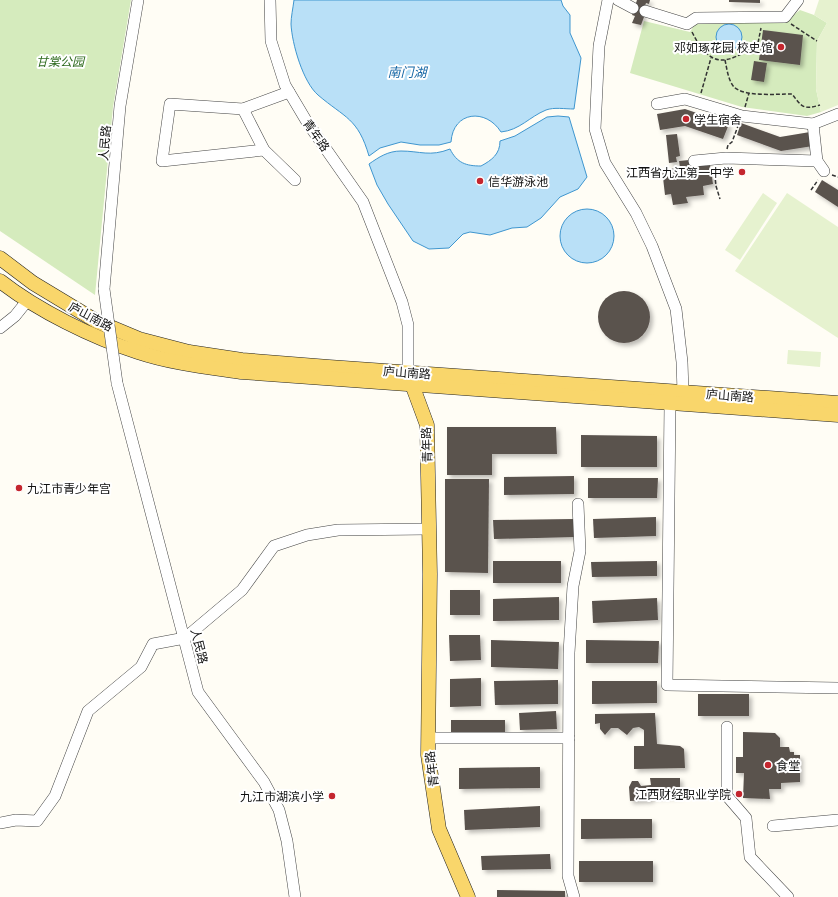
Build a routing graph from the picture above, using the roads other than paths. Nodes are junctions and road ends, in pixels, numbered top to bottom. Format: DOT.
graph roads {
  1 [pos="138,0"];
  2 [pos="270,0"];
  3 [pos="608,0"];
  4 [pos="618,0"];
  5 [pos="798,0"];
  6 [pos="633,8"];
  7 [pos="645,11"];
  8 [pos="289,92"];
  9 [pos="656,104"];
  10 [pos="243,109"];
  11 [pos="838,114"];
  12 [pos="813,124"];
  13 [pos="264,150"];
  14 [pos="694,161"];
  15 [pos="817,161"];
  16 [pos="824,171"];
  17 [pos="295,180"];
  18 [pos="0,258"];
  19 [pos="0,281"];
  20 [pos="27,301"];
  21 [pos="0,328"];
  22 [pos="410,379"];
  23 [pos="683,392"];
  24 [pos="838,403"];
  25 [pos="670,404"];
  26 [pos="838,415"];
  27 [pos="578,504"];
  28 [pos="428,529"];
  29 [pos="185,638"];
  30 [pos="838,688"];
  31 [pos="728,727"];
  32 [pos="428,738"];
  33 [pos="569,738"];
  34 [pos="838,820"];
  35 [pos="0,823"];
  36 [pos="774,826"];
  37 [pos="295,897"];
  38 [pos="468,897"];
  39 [pos="574,897"];
  40 [pos="788,897"];
  1 -- 29 [label="street, 人民路, bridge"];
  2 -- 8 [label="street, 青年路"];
  3 -- 23 [label="street"];
  4 -- 6 [label="street"];
  5 -- 7 [label="street"];
  8 -- 10 [label="street"];
  8 -- 22 [label="street, 青年路"];
  9 -- 12 [label="street"];
  10 -- 13 [label="street"];
  10 -- 13 [label="street"];
  11 -- 12 [label="street"];
  12 -- 15 [label="street"];
  13 -- 17 [label="street"];
  14 -- 15 [label="street"];
  15 -- 16 [label="street"];
  18 -- 22 [label="main road, 庐山南路"];
  19 -- 20 [label="main road, 庐山南路"];
  20 -- 21 [label="street"];
  20 -- 22 [label="main road, 庐山南路"];
  22 -- 23 [label="main road, 庐山南路"];
  22 -- 25 [label="main road, 庐山南路"];
  22 -- 28 [label="main road, 青年路"];
  23 -- 24 [label="main road, 庐山南路"];
  25 -- 26 [label="main road, 庐山南路"];
  25 -- 30 [label="street"];
  27 -- 33 [label="street"];
  28 -- 29 [label="street"];
  28 -- 32 [label="main road, 青年路"];
  29 -- 35 [label="street"];
  29 -- 37 [label="street, 人民路"];
  31 -- 40 [label="street"];
  32 -- 33 [label="street"];
  32 -- 38 [label="main road, 青年路"];
  33 -- 39 [label="street"];
  34 -- 36 [label="street"];
}
